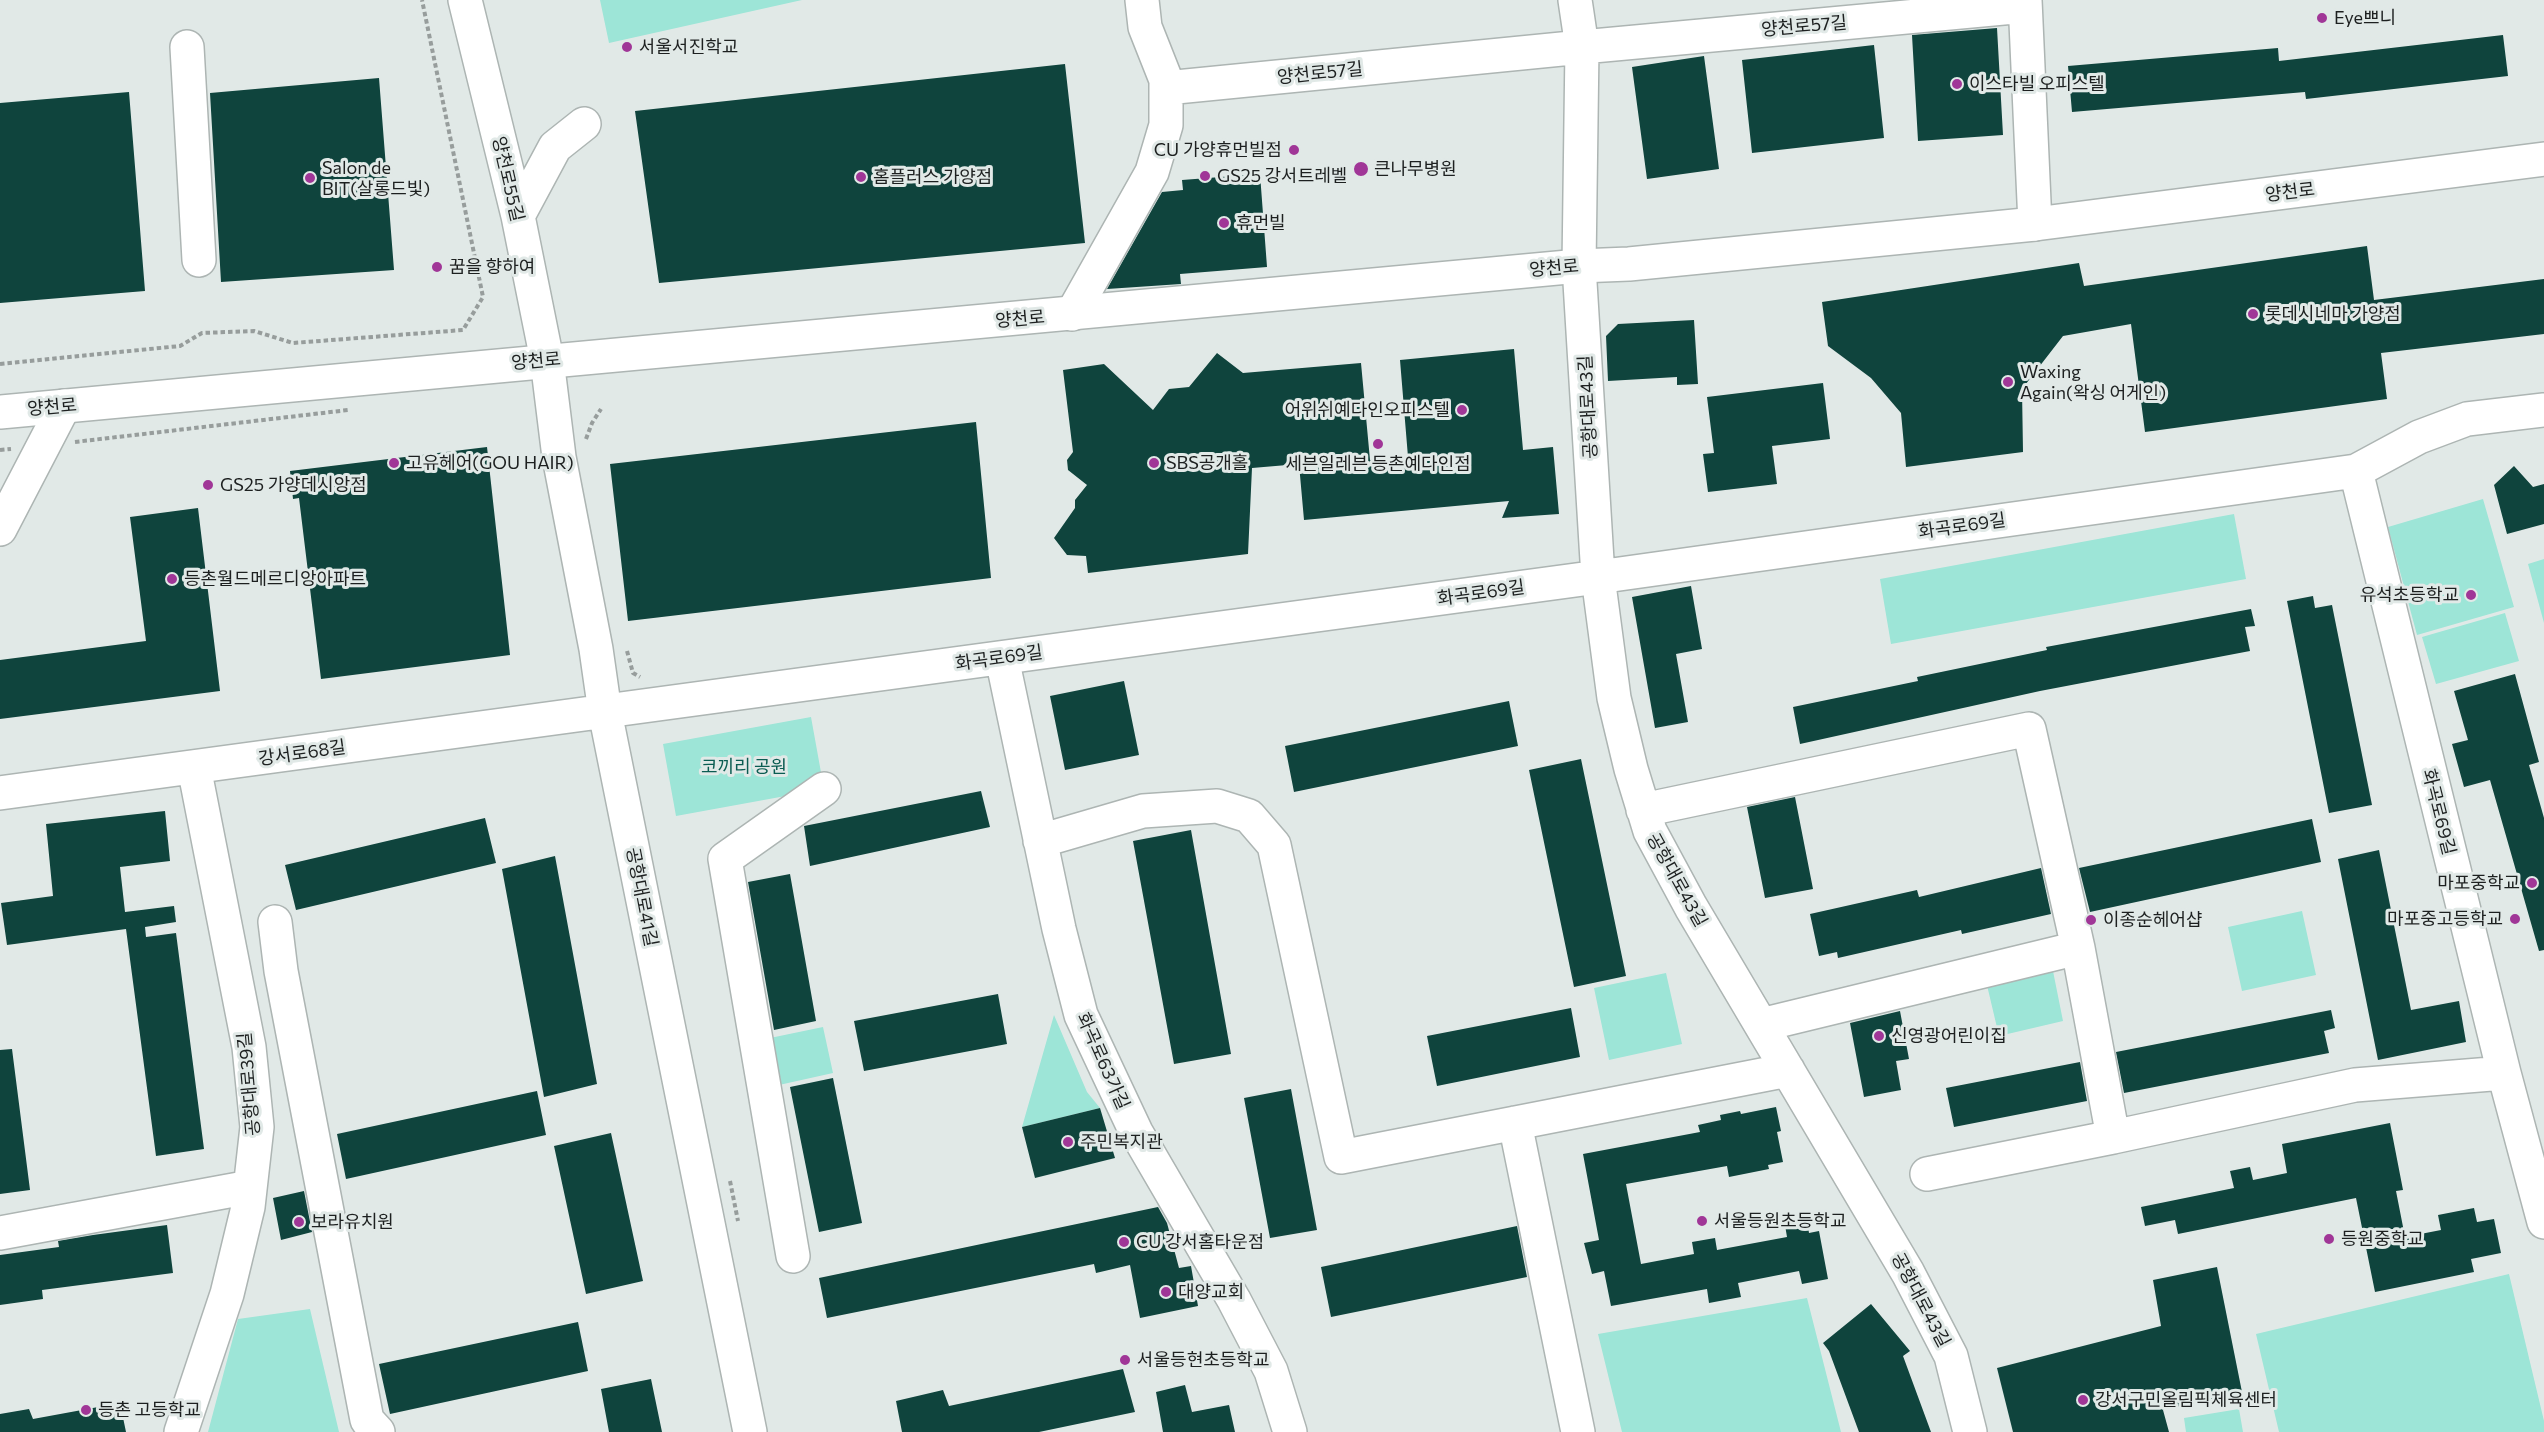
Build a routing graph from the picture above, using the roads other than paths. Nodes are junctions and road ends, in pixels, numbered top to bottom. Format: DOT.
graph roads {
  1 [pos="465,0"];
  2 [pos="1142,0"];
  3 [pos="1575,0"];
  4 [pos="2025,3"];
  5 [pos="187,47"];
  6 [pos="1582,47"];
  7 [pos="1166,88"];
  8 [pos="584,124"];
  9 [pos="2544,159"];
  10 [pos="518,216"];
  11 [pos="2035,224"];
  12 [pos="199,260"];
  13 [pos="1579,266"];
  14 [pos="1072,314"];
  15 [pos="547,360"];
  16 [pos="64,406"];
  17 [pos="2544,410"];
  18 [pos="0,412"];
  19 [pos="2356,471"];
  20 [pos="0,529"];
  21 [pos="1598,577"];
  22 [pos="1002,658"];
  23 [pos="605,712"];
  24 [pos="194,767"];
  25 [pos="824,789"];
  26 [pos="0,793"];
  27 [pos="1643,810"];
  28 [pos="1040,841"];
  29 [pos="275,922"];
  30 [pos="2078,948"];
  31 [pos="1761,1025"];
  32 [pos="1788,1070"];
  33 [pos="2504,1073"];
  34 [pos="1515,1123"];
  35 [pos="2113,1137"];
  36 [pos="1927,1174"];
  37 [pos="250,1186"];
  38 [pos="2544,1222"];
  39 [pos="0,1233"];
  40 [pos="793,1256"];
  41 [pos="181,1432"];
  42 [pos="378,1432"];
  43 [pos="750,1432"];
  44 [pos="1290,1432"];
  45 [pos="1578,1432"];
  46 [pos="1970,1432"];
  1 -- 10 [label="street, 양천로55길"];
  2 -- 7 [label="street"];
  3 -- 6 [label="street"];
  4 -- 6 [label="street, 양천로57길"];
  4 -- 11 [label="street"];
  5 -- 12 [label="street"];
  6 -- 7 [label="street, 양천로57길"];
  6 -- 13 [label="street"];
  7 -- 14 [label="street"];
  8 -- 10 [label="street"];
  9 -- 11 [label="street, 양천로"];
  10 -- 15 [label="street, 양천로55길"];
  11 -- 13 [label="street, 양천로"];
  13 -- 14 [label="street, 양천로"];
  13 -- 21 [label="street, 공항대로43길"];
  14 -- 15 [label="street, 양천로"];
  15 -- 16 [label="street, 양천로"];
  15 -- 23 [label="street, 공항대로41길"];
  16 -- 18 [label="street, 양천로"];
  16 -- 20 [label="street"];
  17 -- 19 [label="street, 화곡로69길"];
  19 -- 21 [label="street, 화곡로69길"];
  19 -- 33 [label="street, 화곡로69길"];
  21 -- 22 [label="street, 화곡로69길"];
  21 -- 27 [label="street, 공항대로43길"];
  22 -- 23 [label="street, 화곡로69길"];
  22 -- 28 [label="street, 화곡로63가길"];
  23 -- 24 [label="street, 강서로68길"];
  23 -- 43 [label="street, 공항대로41길"];
  24 -- 26 [label="street, 강서로68길"];
  24 -- 37 [label="street, 공항대로39길"];
  25 -- 40 [label="street"];
  27 -- 30 [label="street"];
  27 -- 31 [label="street, 공항대로43길"];
  28 -- 34 [label="street"];
  28 -- 44 [label="street, 화곡로63가길"];
  29 -- 42 [label="street"];
  30 -- 31 [label="street"];
  30 -- 35 [label="street"];
  31 -- 32 [label="street, 공항대로43길"];
  32 -- 34 [label="street"];
  32 -- 46 [label="street, 공항대로43길"];
  33 -- 35 [label="street"];
  33 -- 38 [label="street, 화곡로69길"];
  34 -- 45 [label="street"];
  35 -- 36 [label="street"];
  37 -- 39 [label="street"];
  37 -- 41 [label="street, 공항대로39길"];
}
